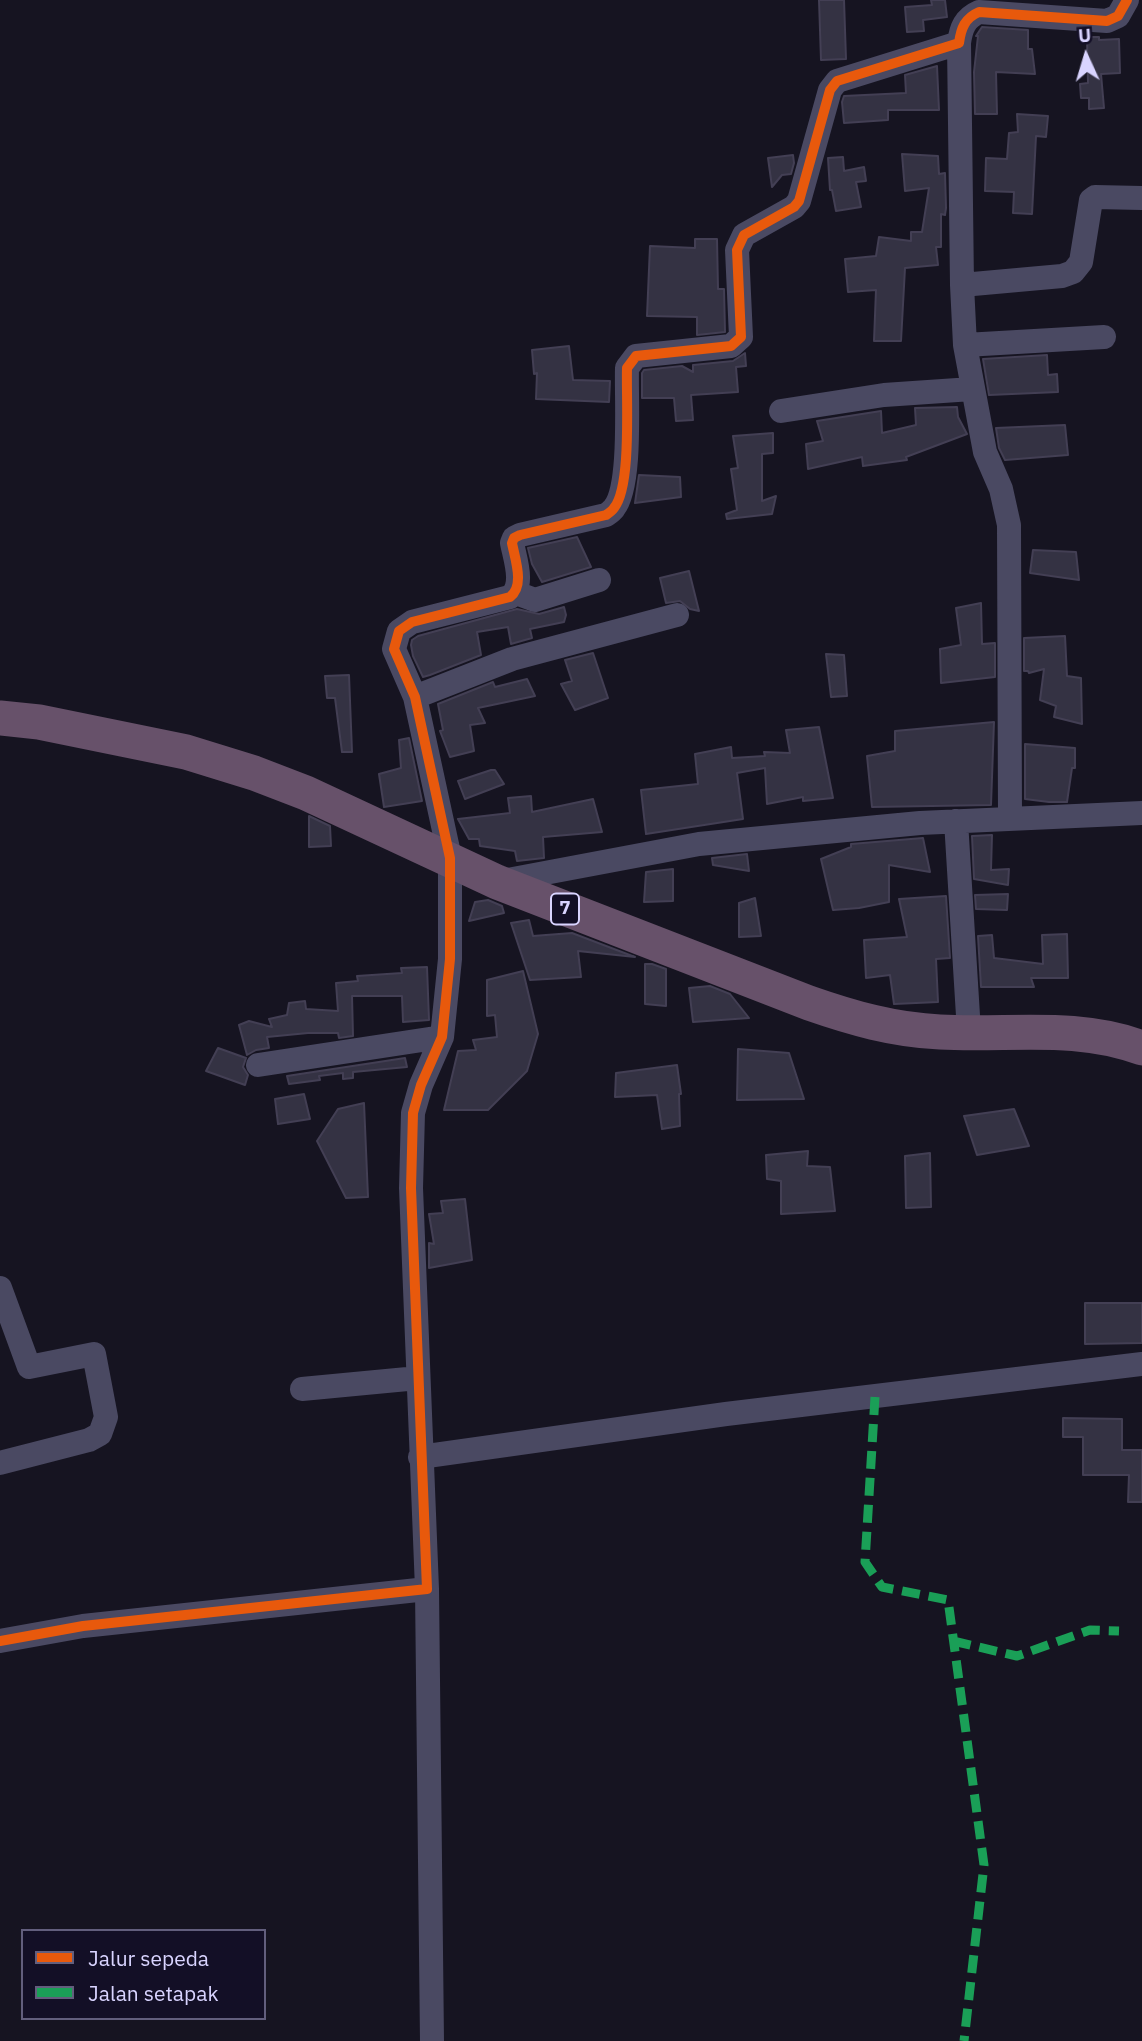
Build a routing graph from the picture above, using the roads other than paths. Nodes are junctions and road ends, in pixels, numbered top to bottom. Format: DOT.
graph roads {
  1 [pos="1127,0"];
  2 [pos="959,43"];
  3 [pos="1142,198"];
  4 [pos="962,285"];
  5 [pos="1104,337"];
  6 [pos="965,345"];
  7 [pos="972,390"];
  8 [pos="781,411"];
  9 [pos="599,580"];
  10 [pos="516,593"];
  11 [pos="677,615"];
  12 [pos="415,696"];
  13 [pos="0,718"];
  14 [pos="1142,813"];
  15 [pos="1010,818"];
  16 [pos="956,821"];
  17 [pos="450,858"];
  18 [pos="497,882"];
  19 [pos="969,1032"];
  20 [pos="442,1037"];
  21 [pos="1142,1048"];
  22 [pos="258,1065"];
  23 [pos="0,1288"];
  24 [pos="1142,1364"];
  25 [pos="418,1378"];
  26 [pos="302,1389"];
  27 [pos="421,1457"];
  28 [pos="0,1463"];
  29 [pos="427,1590"];
  30 [pos="0,1641"];
  31 [pos="432,2041"];
  1 -- 2 [label="street"];
  2 -- 4 [label="street"];
  2 -- 10 [label="street"];
  3 -- 4 [label="street"];
  4 -- 6 [label="street"];
  5 -- 6 [label="street"];
  6 -- 7 [label="street"];
  7 -- 8 [label="street"];
  7 -- 15 [label="street"];
  9 -- 10 [label="street"];
  10 -- 12 [label="street"];
  11 -- 12 [label="street"];
  12 -- 17 [label="street"];
  13 -- 17 [label="highway, 7"];
  14 -- 15 [label="street"];
  15 -- 16 [label="street"];
  16 -- 18 [label="street"];
  16 -- 19 [label="street"];
  17 -- 18 [label="highway, 7"];
  17 -- 20 [label="street"];
  18 -- 19 [label="highway, 7"];
  19 -- 21 [label="highway, 7"];
  20 -- 22 [label="street"];
  20 -- 25 [label="street"];
  23 -- 28 [label="street"];
  24 -- 27 [label="street"];
  25 -- 26 [label="street"];
  25 -- 27 [label="street"];
  27 -- 29 [label="street"];
  29 -- 30 [label="street"];
  29 -- 31 [label="street"];
}
